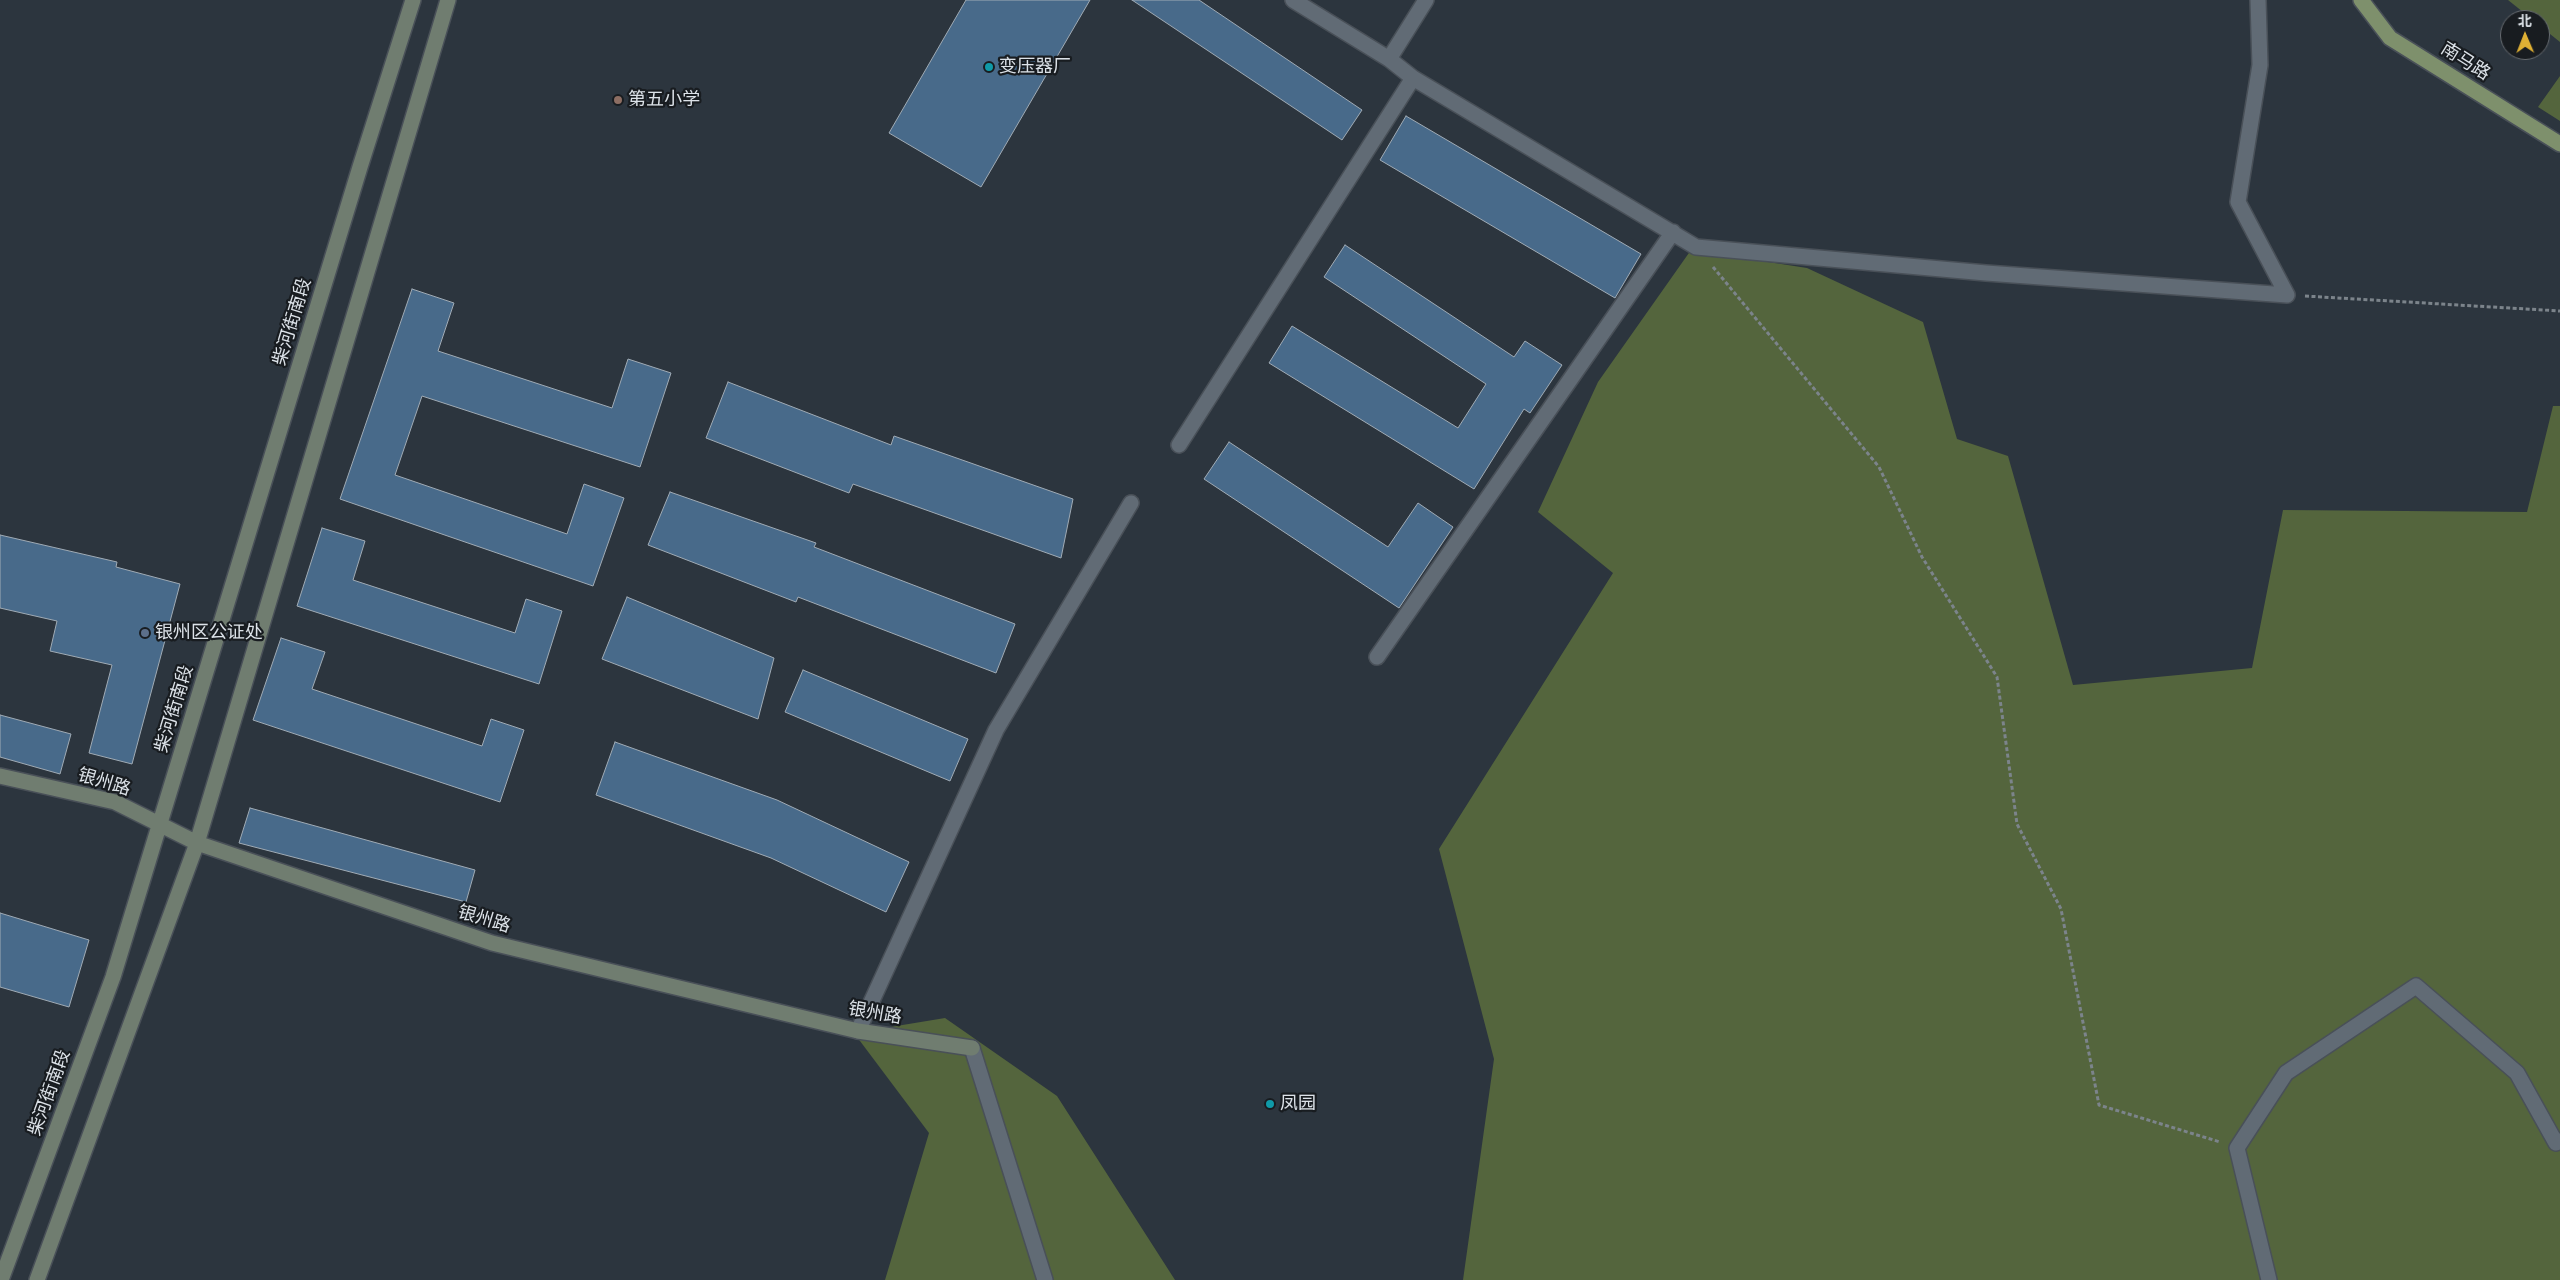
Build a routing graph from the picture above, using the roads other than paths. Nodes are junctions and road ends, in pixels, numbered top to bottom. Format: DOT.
graph roads {
  1 [pos="414,0"];
  2 [pos="448,0"];
  3 [pos="1293,0"];
  4 [pos="1426,0"];
  5 [pos="2258,0"];
  6 [pos="2361,0"];
  7 [pos="1389,58"];
  8 [pos="1413,78"];
  9 [pos="2560,144"];
  10 [pos="1672,232"];
  11 [pos="1179,445"];
  12 [pos="1131,503"];
  13 [pos="1377,657"];
  14 [pos="0,776"];
  15 [pos="160,824"];
  16 [pos="197,844"];
  17 [pos="858,1031"];
  18 [pos="972,1048"];
  19 [pos="2560,1141"];
  20 [pos="1,1280"];
  21 [pos="37,1280"];
  22 [pos="1045,1280"];
  23 [pos="2269,1280"];
  1 -- 15 [label="main road, 柴河街南段"];
  2 -- 16 [label="main road"];
  3 -- 7 [label="street"];
  4 -- 7 [label="street"];
  5 -- 10 [label="street"];
  6 -- 9 [label="main road, 南马路"];
  7 -- 8 [label="street"];
  8 -- 10 [label="street"];
  8 -- 11 [label="street"];
  10 -- 13 [label="street"];
  12 -- 17 [label="street"];
  14 -- 15 [label="main road, 银州路"];
  15 -- 16 [label="main road, 银州路"];
  15 -- 20 [label="main road, 柴河街南段"];
  16 -- 17 [label="main road, 银州路"];
  16 -- 21 [label="main road"];
  17 -- 18 [label="main road, 银州路"];
  18 -- 22 [label="street"];
  19 -- 23 [label="street"];
}
